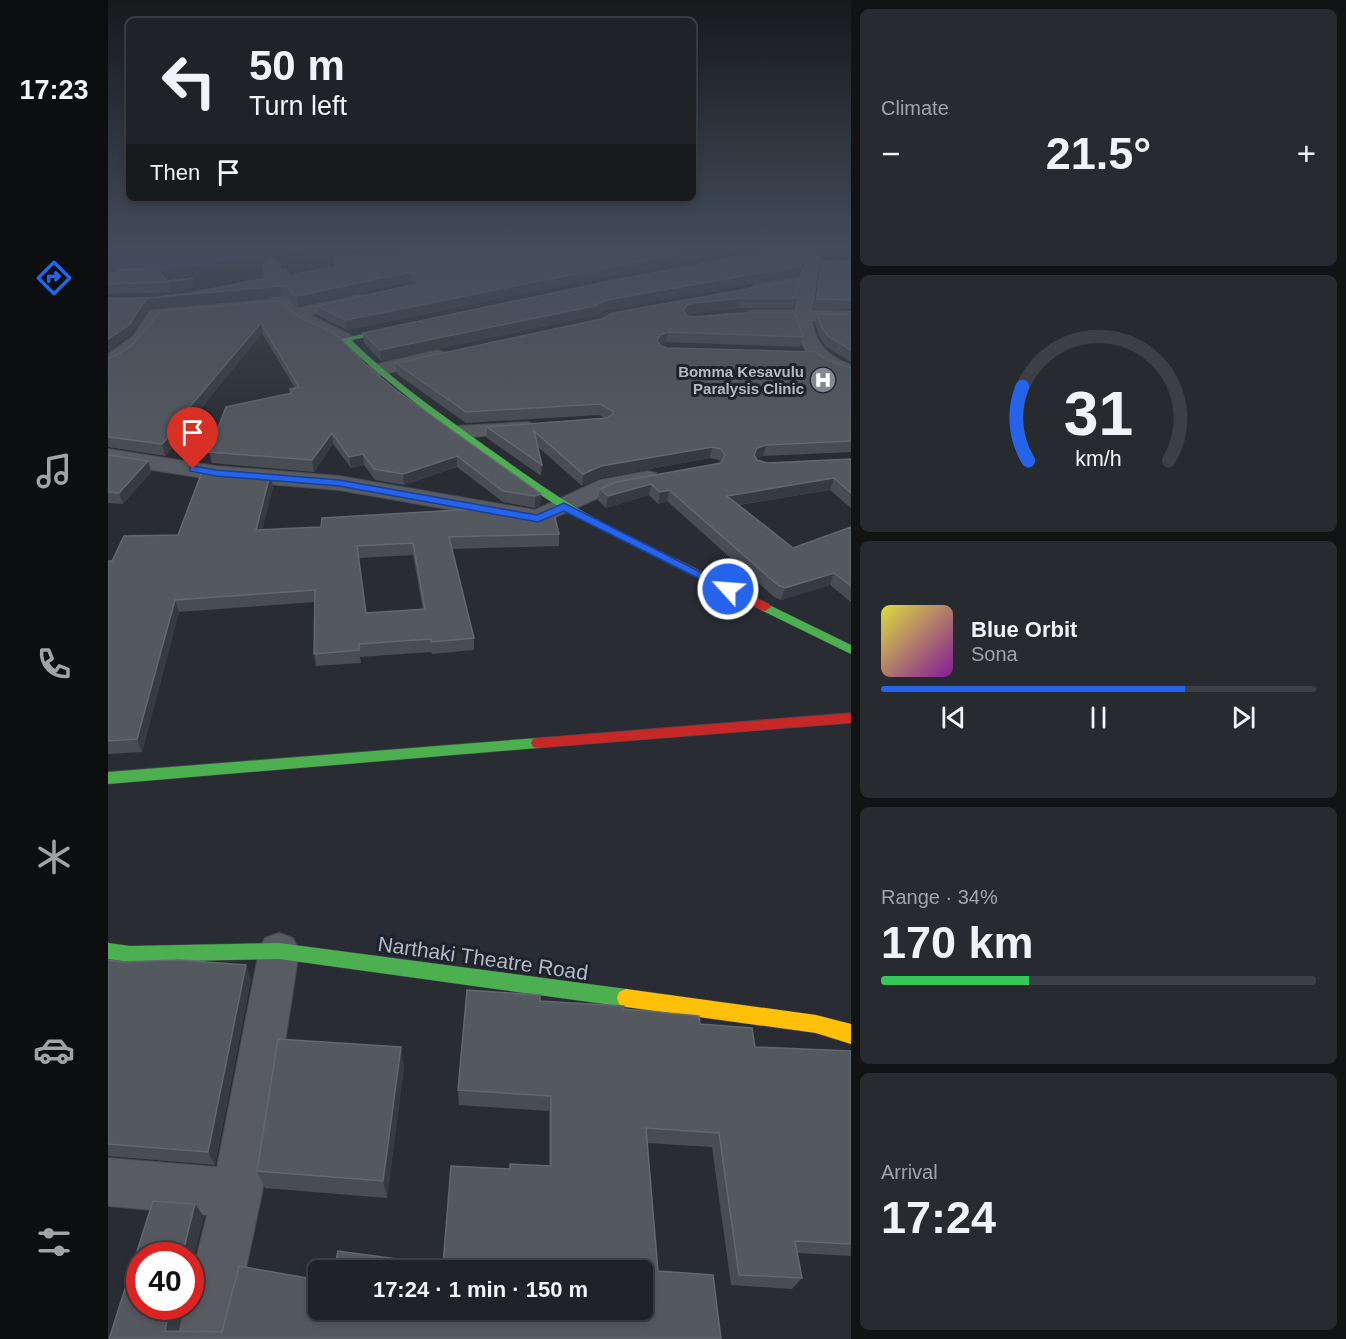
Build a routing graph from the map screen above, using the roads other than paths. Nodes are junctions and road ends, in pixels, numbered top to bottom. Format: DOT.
graph roads {
  1 [pos="191,311"];
  2 [pos="294,311"];
  3 [pos="802,311"];
  4 [pos="739,315"];
  5 [pos="801,315"];
  6 [pos="851,316"];
  7 [pos="425,322"];
  8 [pos="345,339"];
  9 [pos="459,351"];
  10 [pos="796,354"];
  11 [pos="819,355"];
  12 [pos="108,362"];
  13 [pos="376,370"];
  14 [pos="851,372"];
  15 [pos="543,427"];
  16 [pos="458,432"];
  17 [pos="108,456"];
  18 [pos="665,475"];
  19 [pos="564,507"];
  20 [pos="851,650"];
  21 [pos="851,718"];
  22 [pos="108,778"];
  23 [pos="108,951"];
  24 [pos="279,951"];
  25 [pos="851,1034"];
  26 [pos="108,1182"];
  27 [pos="237,1193"];
  28 [pos="204,1339"];
  1 -- 12 [label="street"];
  2 -- 8 [label="street"];
  3 -- 5 [label="street"];
  4 -- 5 [label="street"];
  5 -- 6 [label="street"];
  5 -- 11 [label="street"];
  7 -- 8 [label="street"];
  8 -- 13 [label="street"];
  9 -- 13 [label="street"];
  10 -- 11 [label="street"];
  11 -- 14 [label="street"];
  13 -- 16 [label="street"];
  15 -- 16 [label="street"];
  16 -- 19 [label="street"];
  17 -- 19 [label="street"];
  18 -- 19 [label="street"];
  19 -- 20 [label="street"];
  21 -- 22 [label="street"];
  23 -- 24 [label="street, Narthaki Theatre Road"];
  24 -- 25 [label="street, Narthaki Theatre Road"];
  24 -- 27 [label="street"];
  26 -- 27 [label="street"];
  27 -- 28 [label="street"];
}
